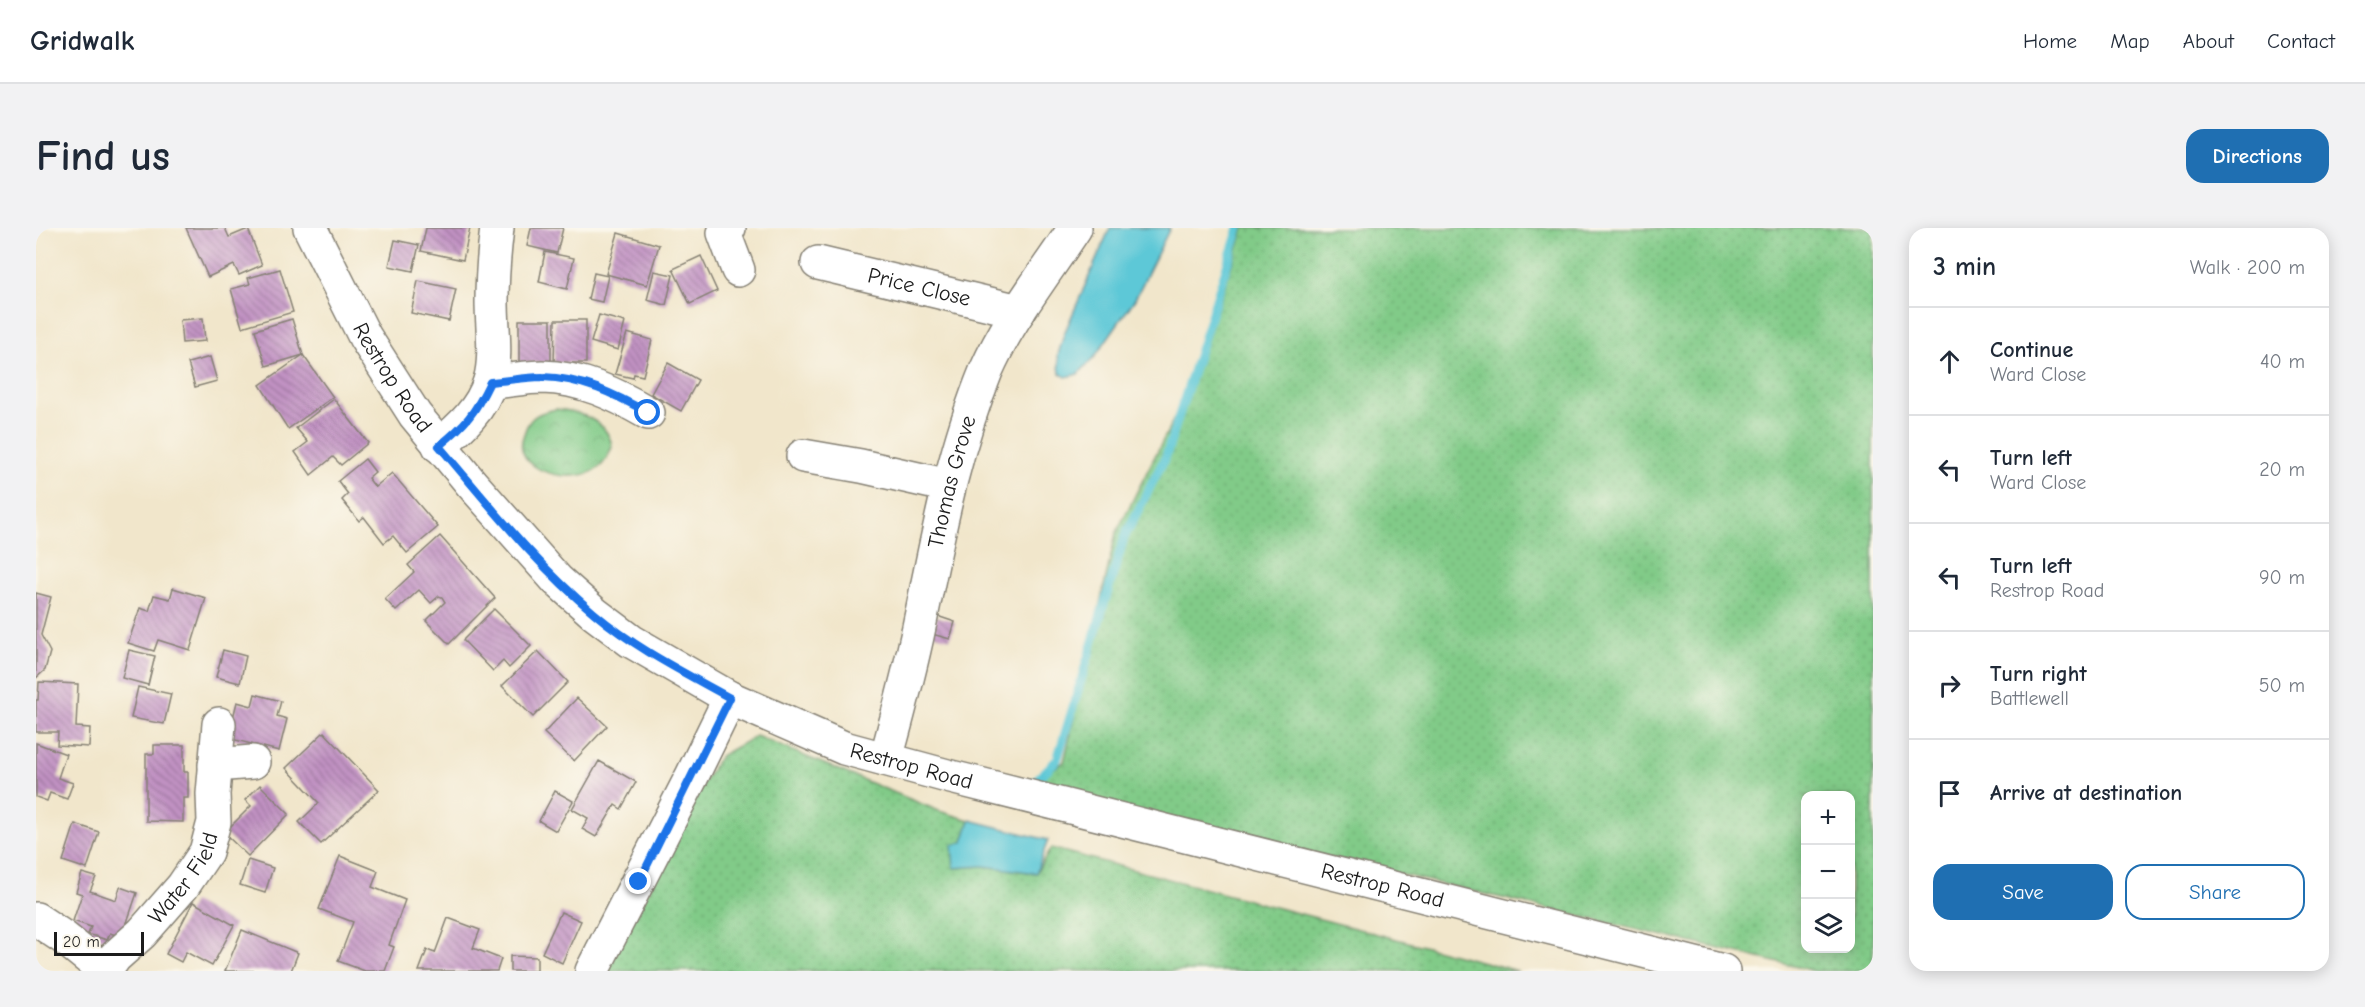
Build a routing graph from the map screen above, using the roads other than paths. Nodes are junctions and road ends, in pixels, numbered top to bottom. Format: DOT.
graph roads {
  1 [pos="310,228"];
  2 [pos="497,228"];
  3 [pos="1075,228"];
  4 [pos="721,230"];
  5 [pos="818,263"];
  6 [pos="738,270"];
  7 [pos="1019,311"];
  8 [pos="490,382"];
  9 [pos="648,413"];
  10 [pos="439,446"];
  11 [pos="802,456"];
  12 [pos="949,486"];
  13 [pos="730,698"];
  14 [pos="219,724"];
  15 [pos="886,759"];
  16 [pos="253,762"];
  17 [pos="215,765"];
  18 [pos="36,919"];
  19 [pos="105,971"];
  20 [pos="592,971"];
  21 [pos="1723,971"];
  1 -- 10 [label="street, Restrop Road"];
  2 -- 8 [label="street"];
  3 -- 7 [label="street, Thomas Grove"];
  4 -- 6 [label="street"];
  5 -- 7 [label="street, Price Close"];
  7 -- 12 [label="street, Thomas Grove"];
  8 -- 9 [label="street"];
  8 -- 10 [label="street"];
  10 -- 13 [label="street, Restrop Road"];
  11 -- 12 [label="street"];
  12 -- 15 [label="street, Thomas Grove"];
  13 -- 15 [label="street, Restrop Road"];
  13 -- 20 [label="street"];
  14 -- 17 [label="street, Water Field"];
  15 -- 21 [label="street, Restrop Road"];
  16 -- 17 [label="street"];
  17 -- 19 [label="street, Water Field"];
  18 -- 19 [label="street"];
}
